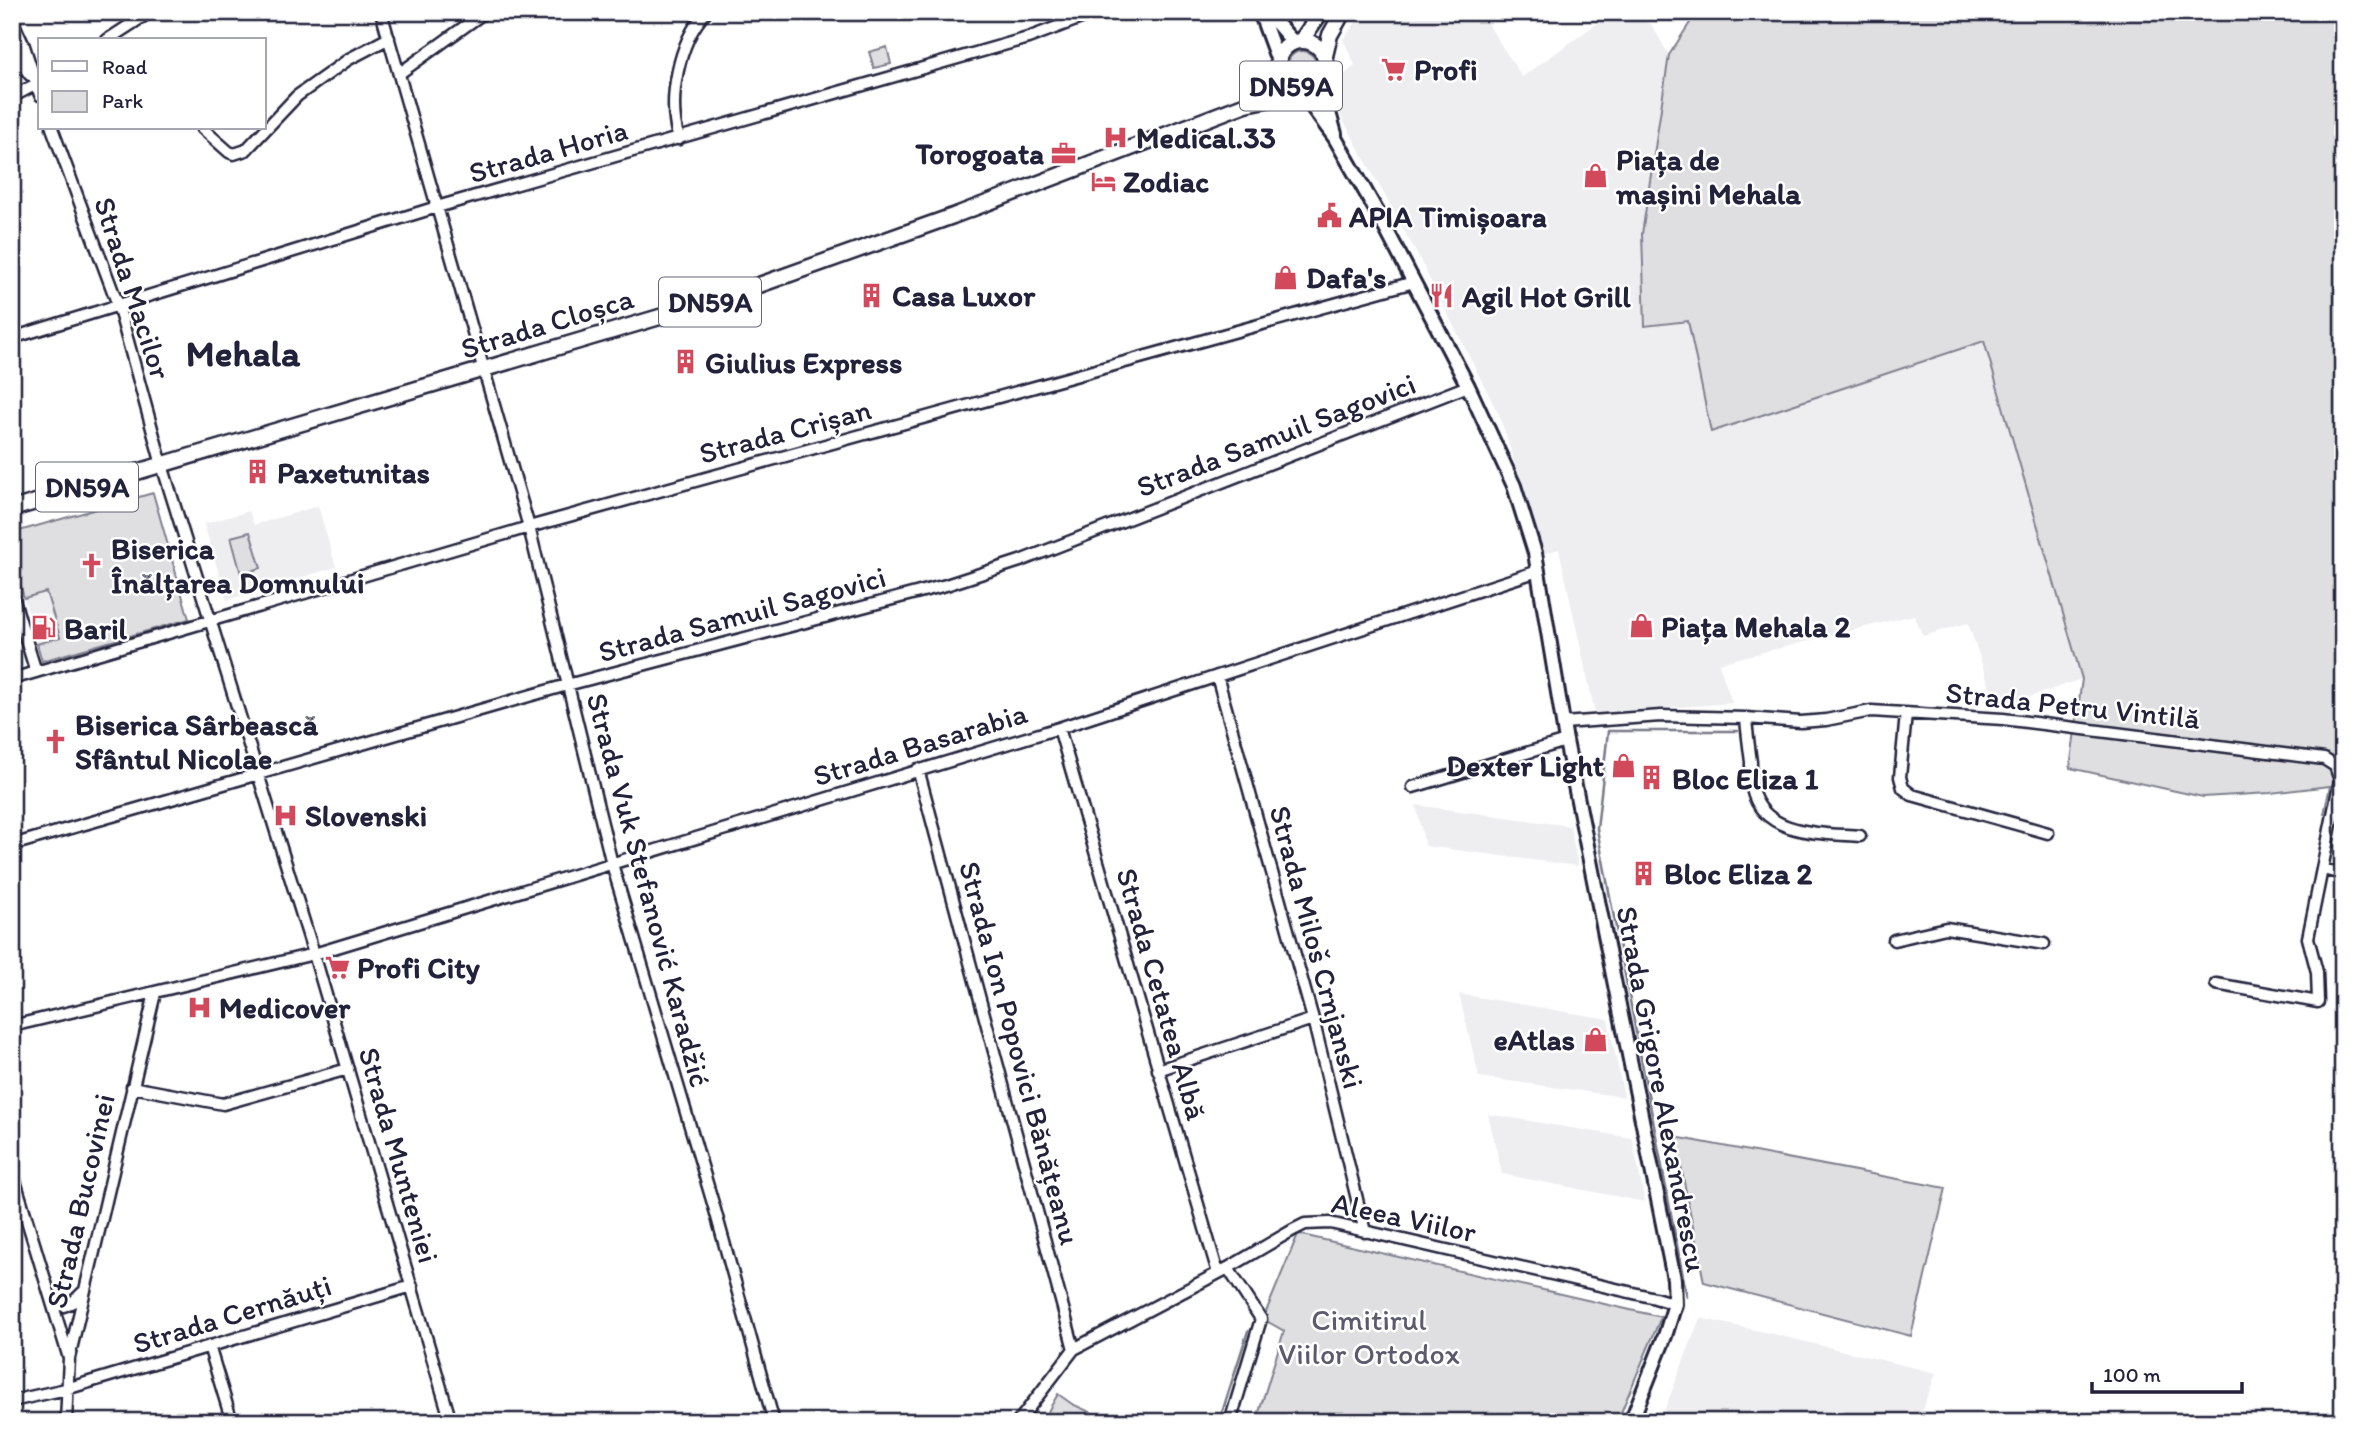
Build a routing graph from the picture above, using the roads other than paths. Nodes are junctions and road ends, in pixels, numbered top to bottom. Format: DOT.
graph roads {
  1 [pos="150,12"];
  2 [pos="381,12"];
  3 [pos="485,12"];
  4 [pos="706,12"];
  5 [pos="1097,12"];
  6 [pos="1260,12"];
  7 [pos="1267,12"];
  8 [pos="1321,12"];
  9 [pos="1343,12"];
  10 [pos="12,20"];
  11 [pos="110,38"];
  12 [pos="388,38"];
  13 [pos="1297,41"];
  14 [pos="12,50"];
  15 [pos="1325,56"];
  16 [pos="1278,65"];
  17 [pos="400,73"];
  18 [pos="1320,81"];
  19 [pos="38,83"];
  20 [pos="1298,89"];
  21 [pos="12,97"];
  22 [pos="1246,104"];
  23 [pos="266,128"];
  24 [pos="53,130"];
  25 [pos="204,130"];
  26 [pos="264,130"];
  27 [pos="1335,138"];
  28 [pos="679,139"];
  29 [pos="437,208"];
  30 [pos="1414,282"];
  31 [pos="118,304"];
  32 [pos="12,338"];
  33 [pos="482,370"];
  34 [pos="1468,386"];
  35 [pos="162,465"];
  36 [pos="12,509"];
  37 [pos="529,527"];
  38 [pos="1538,571"];
  39 [pos="12,594"];
  40 [pos="210,621"];
  41 [pos="36,672"];
  42 [pos="1217,676"];
  43 [pos="12,679"];
  44 [pos="567,685"];
  45 [pos="1906,713"];
  46 [pos="1746,718"];
  47 [pos="1563,723"];
  48 [pos="1059,728"];
  49 [pos="1566,741"];
  50 [pos="918,769"];
  51 [pos="257,775"];
  52 [pos="1413,786"];
  53 [pos="2048,833"];
  54 [pos="1860,836"];
  55 [pos="12,845"];
  56 [pos="612,864"];
  57 [pos="2322,869"];
  58 [pos="2343,874"];
  59 [pos="1894,940"];
  60 [pos="2044,944"];
  61 [pos="314,954"];
  62 [pos="2216,984"];
  63 [pos="155,993"];
  64 [pos="1313,1019"];
  65 [pos="12,1026"];
  66 [pos="348,1069"];
  67 [pos="1158,1070"];
  68 [pos="132,1087"];
  69 [pos="12,1171"];
  70 [pos="1365,1232"];
  71 [pos="1223,1271"];
  72 [pos="412,1286"];
  73 [pos="83,1292"];
  74 [pos="49,1295"];
  75 [pos="1675,1304"];
  76 [pos="209,1346"];
  77 [pos="1074,1349"];
  78 [pos="69,1358"];
  79 [pos="66,1389"];
  80 [pos="12,1401"];
  81 [pos="66,1422"];
  82 [pos="232,1422"];
  83 [pos="451,1422"];
  84 [pos="774,1422"];
  85 [pos="1018,1422"];
  86 [pos="1230,1422"];
  87 [pos="1630,1422"];
  1 -- 11 [label="street"];
  2 -- 12 [label="street, Strada Vuk Stefanović Karadžić"];
  3 -- 17 [label="street"];
  4 -- 28 [label="street"];
  5 -- 28 [label="street, Strada Horia"];
  6 -- 16 [label="street"];
  7 -- 13 [label="street"];
  8 -- 13 [label="main road, DN59A"];
  9 -- 15 [label="main road, DN59A"];
  10 -- 19 [label="street"];
  12 -- 17 [label="street, Strada Vuk Stefanović Karadžić"];
  12 -- 23 [label="street"];
  13 -- 15 [label="main road, DN59A"];
  13 -- 16 [label="main road, DN59A"];
  14 -- 19 [label="street"];
  15 -- 18 [label="main road, DN59A"];
  16 -- 20 [label="main road, DN59A"];
  16 -- 22 [label="main road, Strada Cloșca / DN59A"];
  17 -- 29 [label="street, Strada Vuk Stefanović Karadžić"];
  18 -- 20 [label="main road, DN59A"];
  18 -- 27 [label="street, Strada Grigore Alexandrescu"];
  19 -- 21 [label="street"];
  20 -- 22 [label="main road, Strada Cloșca / DN59A"];
  20 -- 27 [label="street, Strada Grigore Alexandrescu"];
  22 -- 33 [label="main road, Strada Cloșca / DN59A"];
  24 -- 31 [label="street, Strada Macilor"];
  25 -- 26 [label="street"];
  27 -- 30 [label="street, Strada Grigore Alexandrescu"];
  28 -- 29 [label="street, Strada Horia"];
  29 -- 31 [label="street, Strada Horia"];
  29 -- 33 [label="street, Strada Vuk Stefanović Karadžić"];
  30 -- 34 [label="street, Strada Grigore Alexandrescu"];
  30 -- 37 [label="street, Strada Crișan"];
  31 -- 32 [label="street, Strada Horia"];
  31 -- 35 [label="street, Strada Macilor"];
  33 -- 35 [label="main road, Strada Cloșca / DN59A"];
  33 -- 37 [label="street, Strada Vuk Stefanović Karadžić"];
  34 -- 38 [label="street, Strada Grigore Alexandrescu"];
  34 -- 44 [label="street, Strada Samuil Sagovici"];
  35 -- 36 [label="main road, Strada Cloșca / DN59A"];
  35 -- 40 [label="street, Strada Macilor"];
  37 -- 40 [label="street, Strada Crișan"];
  37 -- 44 [label="street, Strada Vuk Stefanović Karadžić"];
  38 -- 42 [label="street, Strada Basarabia"];
  38 -- 47 [label="street, Strada Grigore Alexandrescu"];
  39 -- 41 [label="street"];
  40 -- 41 [label="street, Strada Crișan"];
  40 -- 51 [label="street, Strada Munteniei"];
  41 -- 43 [label="street"];
  42 -- 48 [label="street, Strada Basarabia"];
  42 -- 64 [label="street, Strada Miloš Crnjanski"];
  44 -- 51 [label="street, Strada Samuil Sagovici"];
  44 -- 56 [label="street, Strada Vuk Stefanović Karadžić"];
  45 -- 46 [label="street, Strada Petru Vintilă"];
  45 -- 53 [label="street"];
  45 -- 57 [label="street, Strada Petru Vintilă"];
  46 -- 47 [label="street, Strada Petru Vintilă"];
  46 -- 54 [label="street"];
  47 -- 49 [label="street, Strada Grigore Alexandrescu"];
  48 -- 50 [label="street, Strada Basarabia"];
  48 -- 67 [label="street, Strada Cetatea Albă"];
  49 -- 52 [label="street"];
  49 -- 75 [label="street, Strada Grigore Alexandrescu"];
  50 -- 56 [label="street, Strada Basarabia"];
  50 -- 77 [label="street, Strada Ion Popovici Bănățeanu"];
  51 -- 55 [label="street, Strada Samuil Sagovici"];
  51 -- 61 [label="street, Strada Munteniei"];
  56 -- 61 [label="street, Strada Basarabia"];
  56 -- 84 [label="street, Strada Vuk Stefanović Karadžić"];
  57 -- 58 [label="street"];
  57 -- 62 [label="street, Strada Petru Vintilă"];
  59 -- 60 [label="street"];
  61 -- 63 [label="street, Strada Basarabia"];
  61 -- 66 [label="street, Strada Munteniei"];
  63 -- 65 [label="street, Strada Basarabia"];
  63 -- 68 [label="street, Strada Bucovinei"];
  64 -- 67 [label="street"];
  64 -- 70 [label="street, Strada Miloš Crnjanski"];
  66 -- 68 [label="street"];
  66 -- 72 [label="street, Strada Munteniei"];
  67 -- 71 [label="street, Strada Cetatea Albă"];
  68 -- 73 [label="street, Strada Bucovinei"];
  69 -- 74 [label="street"];
  70 -- 71 [label="street, Aleea Viilor"];
  70 -- 75 [label="street, Aleea Viilor"];
  71 -- 77 [label="street, Aleea Viilor"];
  71 -- 86 [label="street, Strada Cetatea Albă"];
  72 -- 76 [label="street, Strada Cernăuți"];
  72 -- 83 [label="street, Strada Munteniei"];
  73 -- 74 [label="street"];
  73 -- 78 [label="street, Strada Bucovinei"];
  74 -- 78 [label="street"];
  75 -- 87 [label="street, Strada Grigore Alexandrescu"];
  76 -- 79 [label="street, Strada Cernăuți"];
  76 -- 82 [label="street"];
  77 -- 85 [label="street, Aleea Viilor"];
  78 -- 79 [label="street, Strada Bucovinei"];
  79 -- 80 [label="street, Strada Cernăuți"];
  79 -- 81 [label="street, Strada Bucovinei"];
}
